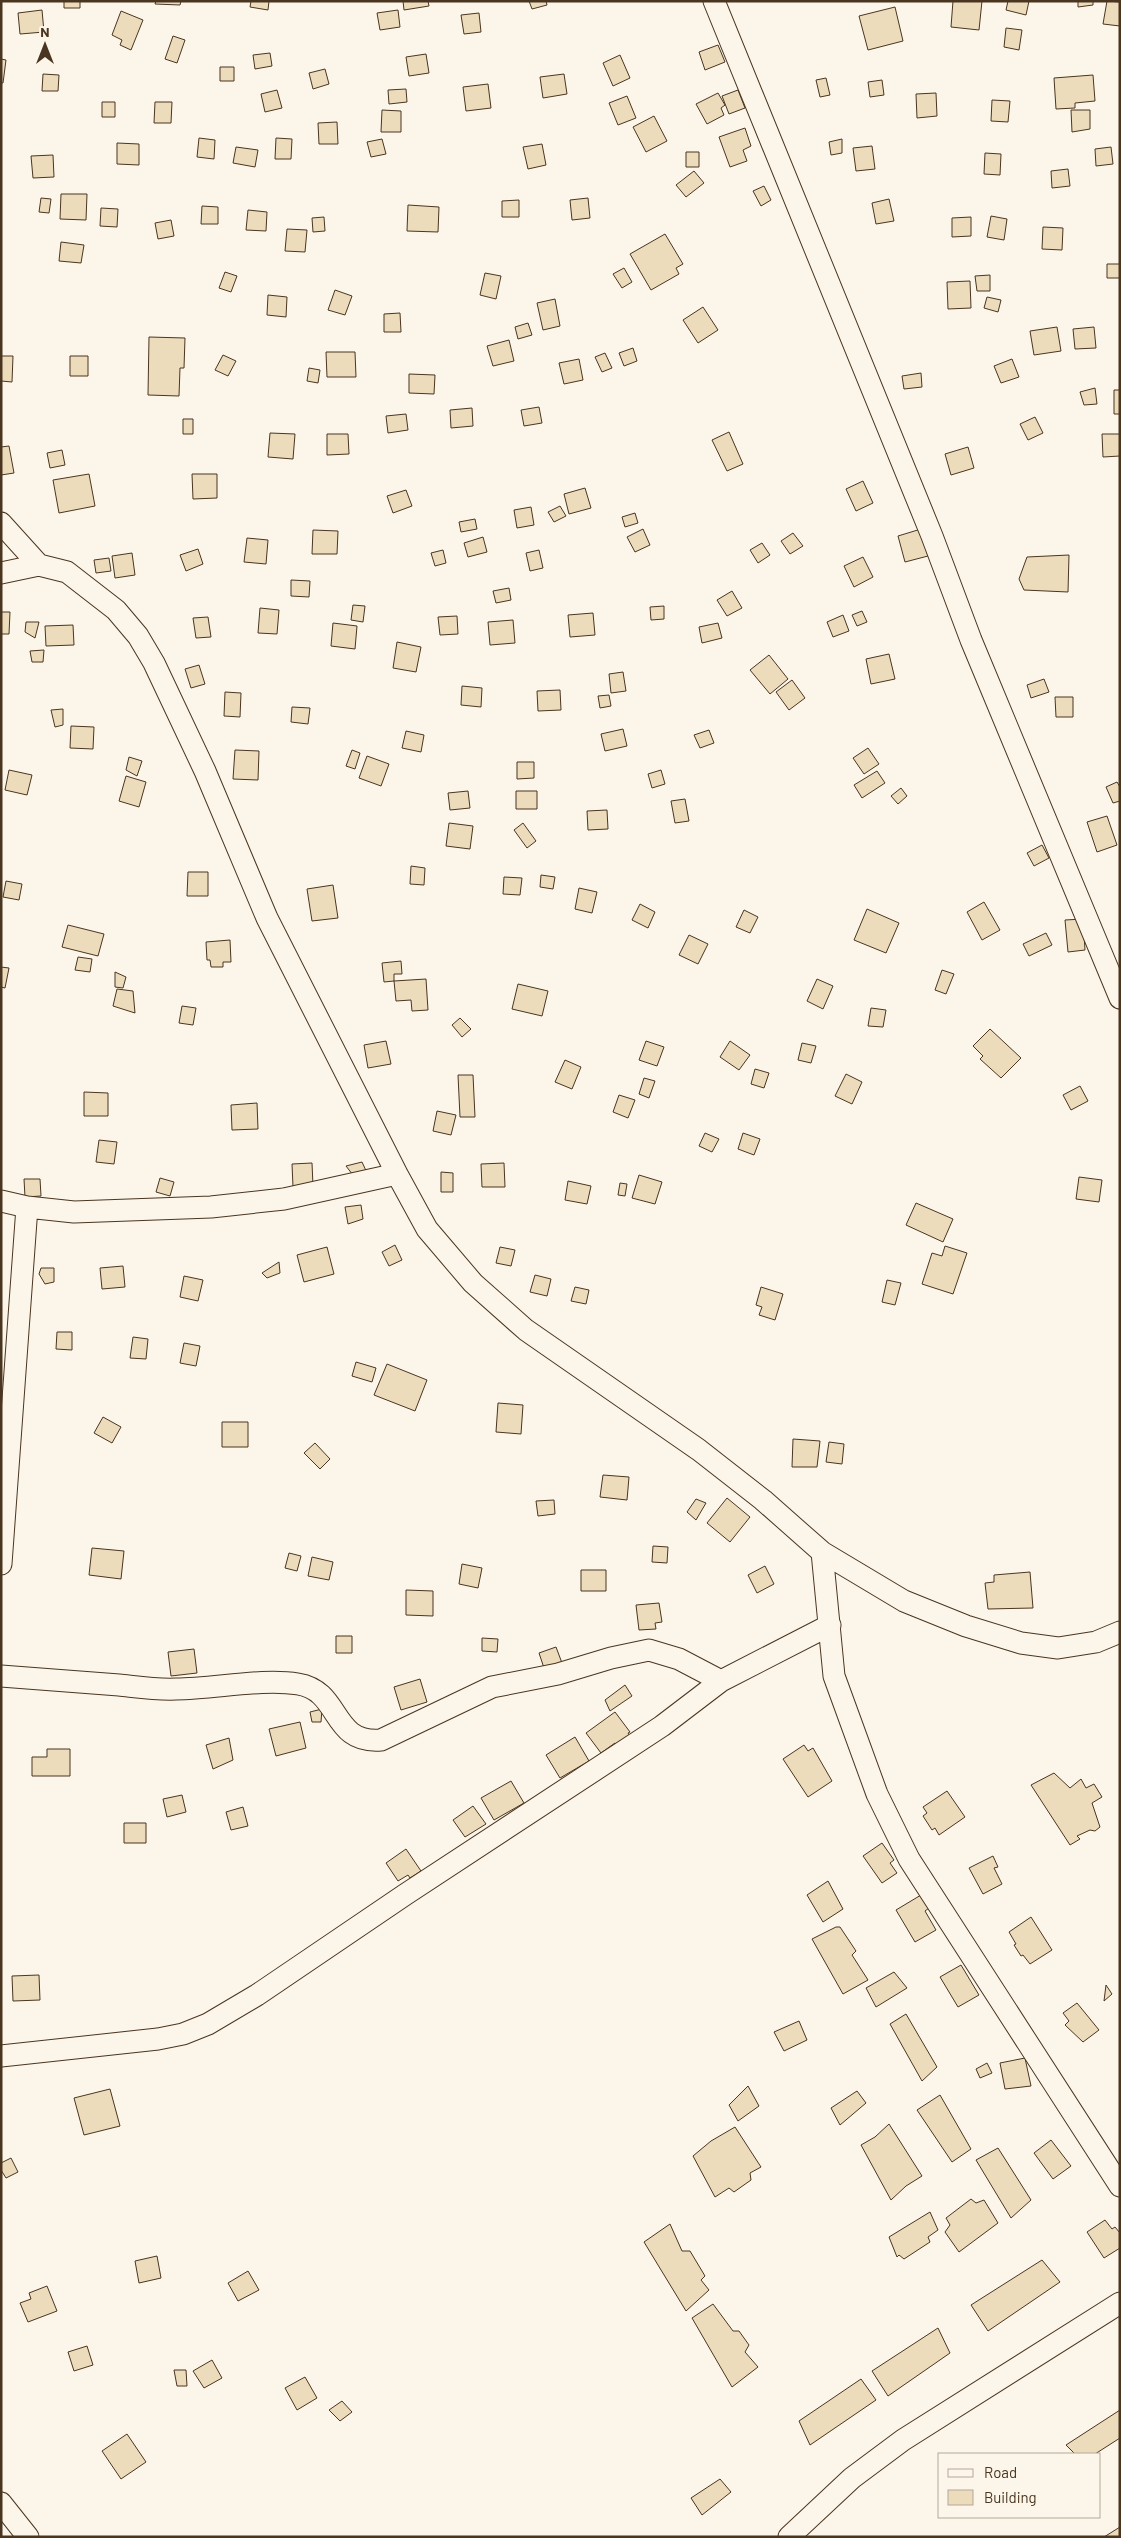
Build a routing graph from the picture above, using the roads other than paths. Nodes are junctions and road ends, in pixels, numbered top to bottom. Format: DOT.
graph roads {
  1 [pos="714,1"];
  2 [pos="1,524"];
  3 [pos="40,565"];
  4 [pos="1,573"];
  5 [pos="1120,998"];
  6 [pos="397,1174"];
  7 [pos="1,1200"];
  8 [pos="27,1207"];
  9 [pos="822,1552"];
  10 [pos="1,1564"];
  11 [pos="830,1625"];
  12 [pos="1120,1632"];
  13 [pos="1,1676"];
  14 [pos="721,1681"];
  15 [pos="1,2056"];
  16 [pos="1120,2186"];
  17 [pos="1120,2303"];
  18 [pos="1,2503"];
  19 [pos="28,2537"];
  20 [pos="789,2537"];
  1 -- 5 [label="street"];
  2 -- 3 [label="street"];
  3 -- 4 [label="street"];
  3 -- 6 [label="street"];
  6 -- 8 [label="street"];
  6 -- 9 [label="street"];
  7 -- 8 [label="street"];
  8 -- 10 [label="street"];
  9 -- 11 [label="street"];
  9 -- 12 [label="street"];
  11 -- 14 [label="street"];
  11 -- 16 [label="street"];
  13 -- 14 [label="street"];
  14 -- 15 [label="street"];
  17 -- 20 [label="street"];
  18 -- 19 [label="street"];
}
